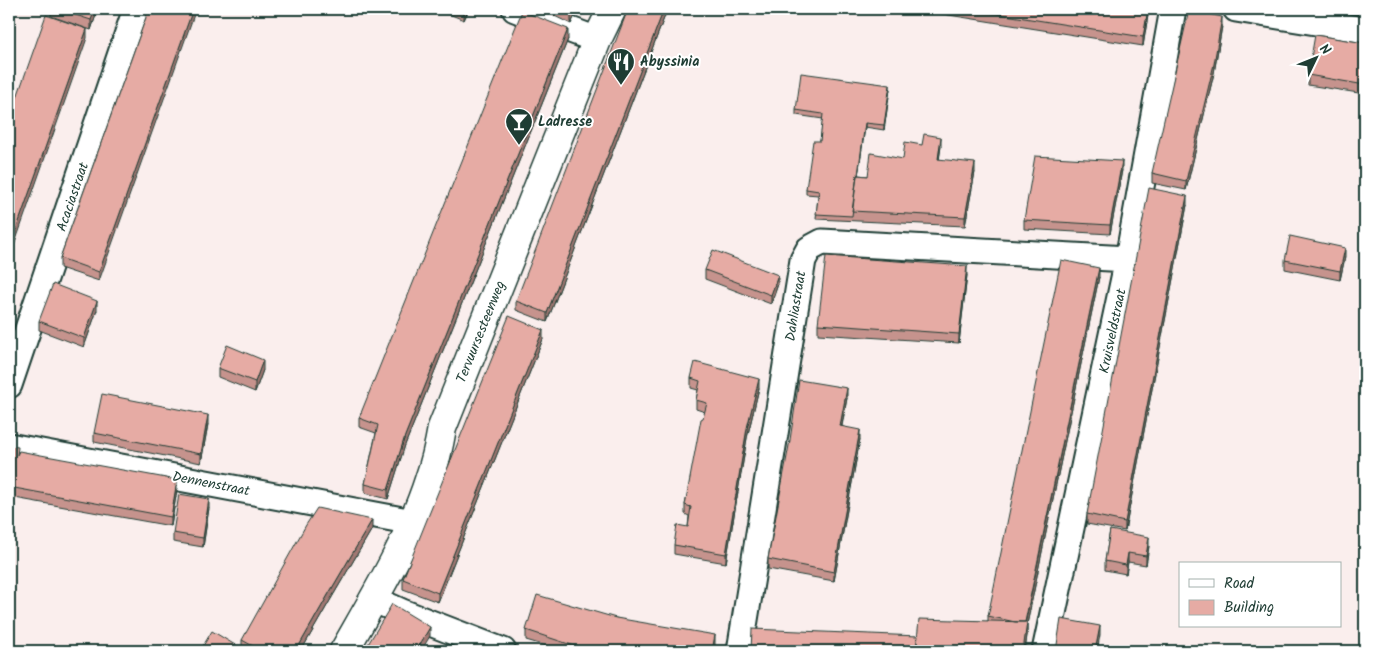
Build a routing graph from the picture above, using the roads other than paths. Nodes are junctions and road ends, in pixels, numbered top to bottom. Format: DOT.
graph roads {
  1 [pos="136,9"];
  2 [pos="515,9"];
  3 [pos="612,9"];
  4 [pos="1173,9"];
  5 [pos="1236,9"];
  6 [pos="1365,30"];
  7 [pos="597,40"];
  8 [pos="1128,259"];
  9 [pos="9,385"];
  10 [pos="9,446"];
  11 [pos="412,522"];
  12 [pos="374,599"];
  13 [pos="344,651"];
  14 [pos="504,651"];
  15 [pos="740,651"];
  16 [pos="1045,651"];
  1 -- 9 [label="street, Acaciastraat"];
  2 -- 7 [label="street"];
  3 -- 7 [label="street, Tervuursesteenweg"];
  4 -- 8 [label="street, Kruisveldstraat"];
  5 -- 6 [label="street"];
  7 -- 11 [label="street, Tervuursesteenweg"];
  8 -- 15 [label="street, Dahliastraat"];
  8 -- 16 [label="street, Kruisveldstraat"];
  10 -- 11 [label="street, Dennenstraat"];
  11 -- 12 [label="street, Tervuursesteenweg"];
  12 -- 13 [label="street, Tervuursesteenweg"];
  12 -- 14 [label="street"];
}
